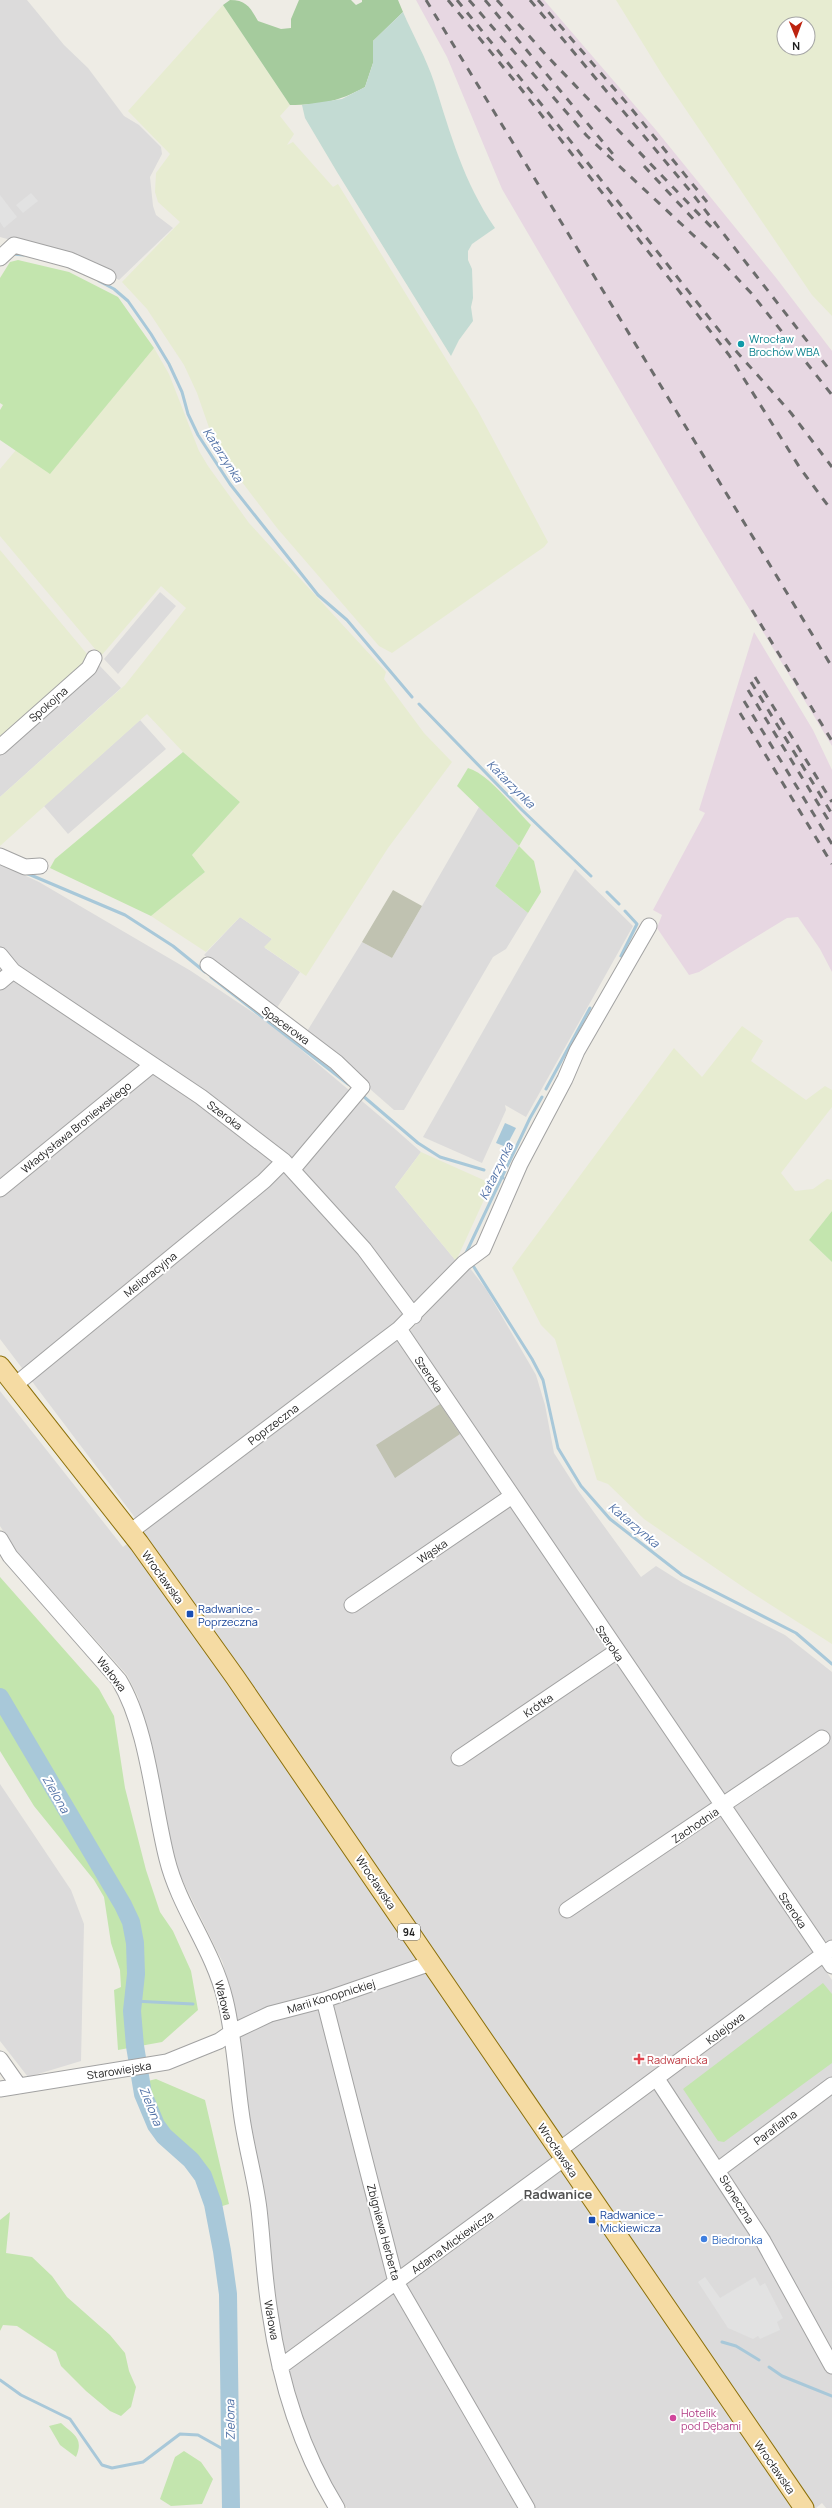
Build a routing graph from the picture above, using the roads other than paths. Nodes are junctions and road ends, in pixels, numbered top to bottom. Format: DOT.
graph roads {
  1 [pos="0,258"];
  2 [pos="108,277"];
  3 [pos="94,658"];
  4 [pos="0,747"];
  5 [pos="0,856"];
  6 [pos="40,866"];
  7 [pos="649,926"];
  8 [pos="0,955"];
  9 [pos="208,965"];
  10 [pos="13,971"];
  11 [pos="0,982"];
  12 [pos="152,1065"];
  13 [pos="362,1087"];
  14 [pos="288,1165"];
  15 [pos="0,1189"];
  16 [pos="414,1316"];
  17 [pos="399,1329"];
  18 [pos="0,1366"];
  19 [pos="15,1385"];
  20 [pos="512,1496"];
  21 [pos="130,1532"];
  22 [pos="0,1539"];
  23 [pos="352,1605"];
  24 [pos="617,1651"];
  25 [pos="822,1738"];
  26 [pos="459,1758"];
  27 [pos="722,1806"];
  28 [pos="567,1910"];
  29 [pos="829,1956"];
  30 [pos="431,1963"];
  31 [pos="324,2000"];
  32 [pos="232,2032"];
  33 [pos="0,2059"];
  34 [pos="657,2079"];
  35 [pos="832,2085"];
  36 [pos="19,2086"];
  37 [pos="0,2089"];
  38 [pos="562,2154"];
  39 [pos="718,2170"];
  40 [pos="396,2282"];
  41 [pos="832,2366"];
  42 [pos="280,2367"];
  43 [pos="337,2508"];
  44 [pos="527,2508"];
  45 [pos="804,2508"];
  1 -- 2 [label="street"];
  3 -- 4 [label="street, Spokojna"];
  5 -- 6 [label="street"];
  7 -- 16 [label="street, Poprzeczna"];
  8 -- 10 [label="street, Szeroka"];
  9 -- 13 [label="street, Spacerowa"];
  10 -- 11 [label="street"];
  10 -- 12 [label="street, Szeroka"];
  12 -- 14 [label="street, Szeroka"];
  12 -- 15 [label="street, Władysława Broniewskiego"];
  13 -- 14 [label="street, Melioracyjna"];
  14 -- 16 [label="street, Szeroka"];
  14 -- 19 [label="street, Melioracyjna"];
  16 -- 17 [label="street, Poprzeczna"];
  17 -- 20 [label="street, Szeroka"];
  17 -- 21 [label="street, Poprzeczna"];
  18 -- 19 [label="main road, Wrocławska / 94"];
  19 -- 21 [label="main road, Wrocławska / 94"];
  20 -- 23 [label="street, Wąska"];
  20 -- 24 [label="street, Szeroka"];
  21 -- 30 [label="main road, Wrocławska / 94"];
  22 -- 32 [label="street, Wałowa"];
  24 -- 26 [label="street, Krótka"];
  24 -- 27 [label="street, Szeroka"];
  25 -- 27 [label="street, Zachodnia"];
  27 -- 28 [label="street, Zachodnia"];
  27 -- 29 [label="street, Szeroka"];
  29 -- 34 [label="street, Kolejowa"];
  30 -- 31 [label="street, Marii Konopnickiej"];
  30 -- 38 [label="main road, Wrocławska / 94"];
  31 -- 32 [label="street, Marii Konopnickiej"];
  31 -- 40 [label="street, Zbigniewa Herberta"];
  32 -- 36 [label="street, Starowiejska"];
  32 -- 42 [label="street, Wałowa"];
  33 -- 36 [label="street"];
  34 -- 38 [label="street, Kolejowa"];
  34 -- 39 [label="street, Słoneczna"];
  35 -- 39 [label="street, Parafialna"];
  36 -- 37 [label="street, Starowiejska"];
  38 -- 40 [label="street, Adama Mickiewicza"];
  38 -- 45 [label="main road, Wrocławska / 94"];
  39 -- 41 [label="street, Słoneczna"];
  40 -- 42 [label="street, Adama Mickiewicza"];
  40 -- 44 [label="street, Zbigniewa Herberta"];
  42 -- 43 [label="street, Wałowa"];
}
